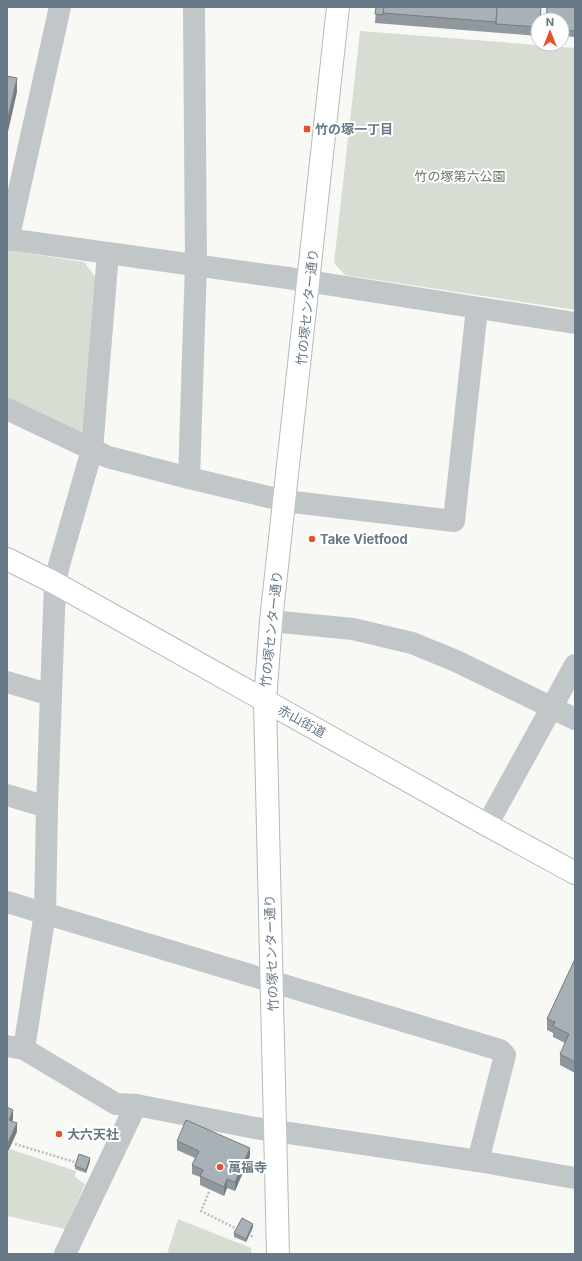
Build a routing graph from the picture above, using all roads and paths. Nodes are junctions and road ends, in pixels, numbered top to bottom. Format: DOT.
graph roads {
  1 [pos="60,7"];
  2 [pos="194,7"];
  3 [pos="338,7"];
  4 [pos="8,240"];
  5 [pos="108,253"];
  6 [pos="196,265"];
  7 [pos="310,281"];
  8 [pos="477,308"];
  9 [pos="575,323"];
  10 [pos="7,409"];
  11 [pos="92,450"];
  12 [pos="189,478"];
  13 [pos="285,501"];
  14 [pos="7,559"];
  15 [pos="55,583"];
  16 [pos="271,621"];
  17 [pos="575,665"];
  18 [pos="7,682"];
  19 [pos="51,696"];
  20 [pos="265,701"];
  21 [pos="551,708"];
  22 [pos="575,719"];
  23 [pos="7,795"];
  24 [pos="47,807"];
  25 [pos="487,825"];
  26 [pos="575,872"];
  27 [pos="7,902"];
  28 [pos="45,913"];
  29 [pos="272,982"];
  30 [pos="15,1048"];
  31 [pos="136,1105"];
  32 [pos="275,1131"];
  33 [pos="15,1144"];
  34 [pos="478,1161"];
  35 [pos="105,1171"];
  36 [pos="575,1178"];
  37 [pos="209,1192"];
  38 [pos="254,1237"];
  39 [pos="65,1254"];
  40 [pos="278,1254"];
  1 -- 4 [label="street"];
  2 -- 6 [label="street"];
  3 -- 7 [label="street, 竹の塚センター通り"];
  4 -- 5 [label="street"];
  5 -- 6 [label="street"];
  5 -- 11 [label="street"];
  6 -- 7 [label="street"];
  6 -- 12 [label="street"];
  7 -- 8 [label="street"];
  7 -- 13 [label="street, 竹の塚センター通り"];
  8 -- 9 [label="street"];
  8 -- 13 [label="street"];
  10 -- 11 [label="street"];
  11 -- 12 [label="street"];
  11 -- 15 [label="street"];
  12 -- 13 [label="street"];
  13 -- 16 [label="street, 竹の塚センター通り"];
  14 -- 15 [label="street, 赤山街道"];
  15 -- 19 [label="street"];
  15 -- 20 [label="street, 赤山街道"];
  16 -- 20 [label="street, 竹の塚センター通り"];
  16 -- 21 [label="street"];
  17 -- 21 [label="street"];
  18 -- 19 [label="street"];
  19 -- 24 [label="street"];
  20 -- 25 [label="street, 赤山街道"];
  20 -- 29 [label="street, 竹の塚センター通り"];
  21 -- 22 [label="street"];
  21 -- 25 [label="street"];
  23 -- 24 [label="street"];
  24 -- 28 [label="street"];
  25 -- 26 [label="street, 赤山街道"];
  27 -- 28 [label="street"];
  28 -- 29 [label="street"];
  28 -- 30 [label="street"];
  29 -- 32 [label="street, 竹の塚センター通り"];
  29 -- 34 [label="street"];
  30 -- 31 [label="street"];
  31 -- 32 [label="street"];
  31 -- 35 [label="street"];
  32 -- 34 [label="street"];
  32 -- 40 [label="street, 竹の塚センター通り"];
  33 -- 35 [label="path"];
  34 -- 36 [label="street"];
  35 -- 39 [label="street"];
  37 -- 38 [label="path"];
}
